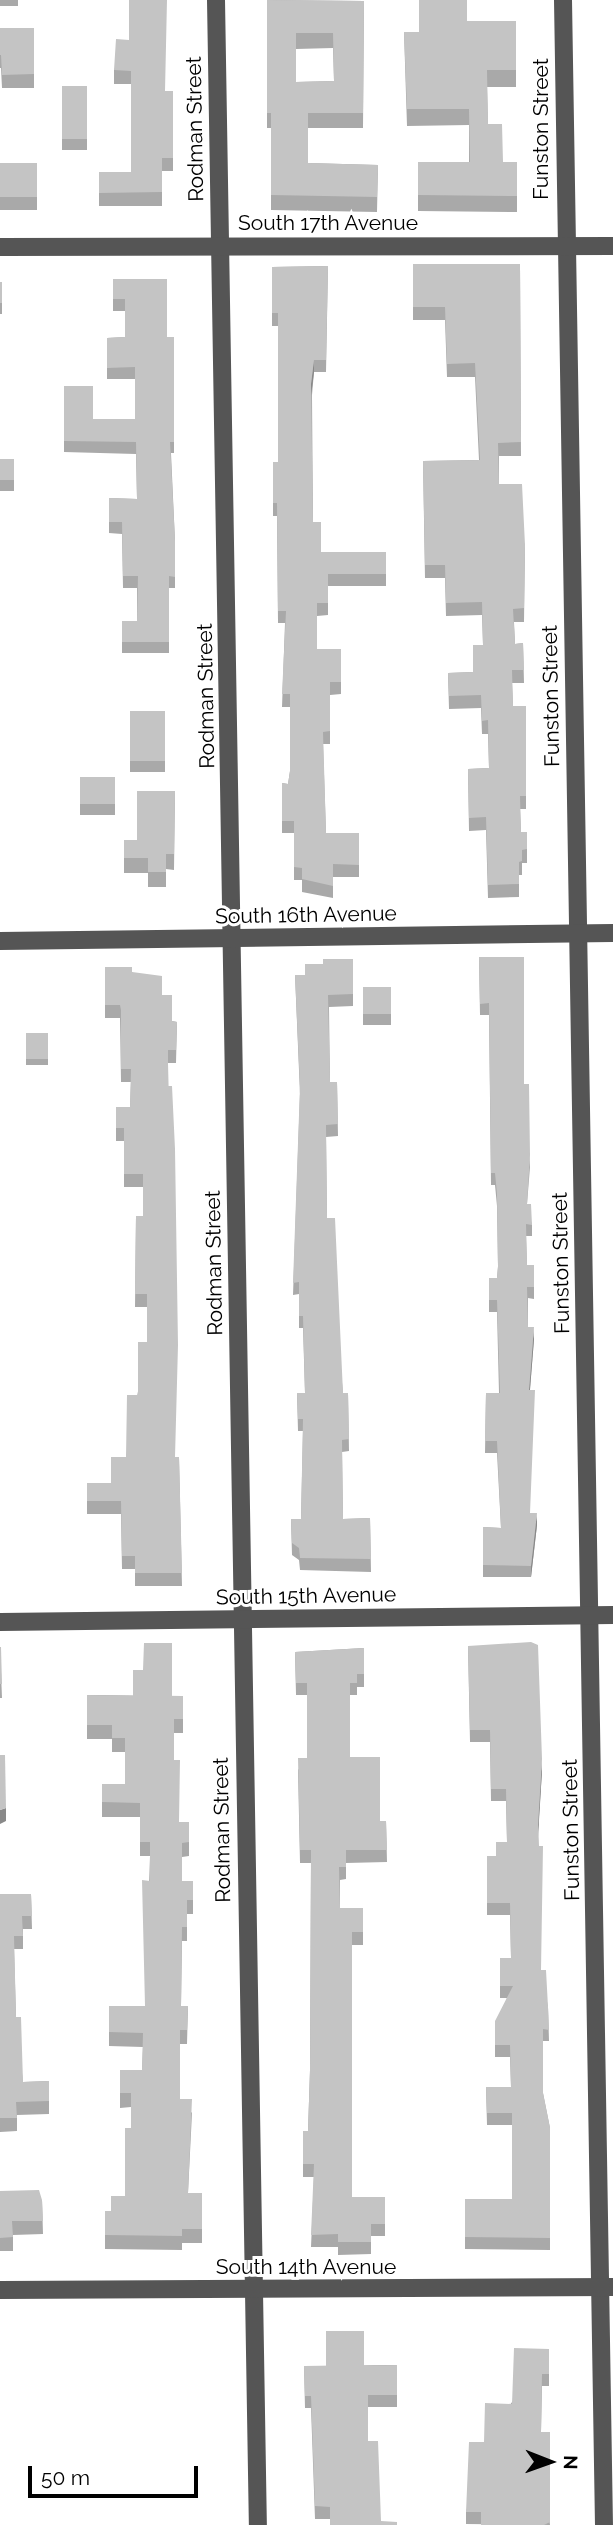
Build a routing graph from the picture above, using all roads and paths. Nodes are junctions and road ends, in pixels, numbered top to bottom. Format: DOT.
graph roads {
  1 [pos="216,0"];
  2 [pos="563,0"];
  3 [pos="220,246"];
  4 [pos="565,246"];
  5 [pos="613,246"];
  6 [pos="0,247"];
  7 [pos="613,933"];
  8 [pos="578,934"];
  9 [pos="233,940"];
  10 [pos="0,941"];
  11 [pos="590,1615"];
  12 [pos="613,1615"];
  13 [pos="241,1619"];
  14 [pos="0,1622"];
  15 [pos="607,2287"];
  16 [pos="0,2290"];
  17 [pos="253,2290"];
  18 [pos="258,2525"];
  19 [pos="604,2525"];
  1 -- 3 [label="street, Rodman Street"];
  2 -- 4 [label="street, Funston Street"];
  3 -- 4 [label="street, South 17th Avenue"];
  3 -- 6 [label="street, South 17th Avenue"];
  3 -- 9 [label="street, Rodman Street"];
  4 -- 5 [label="street, South 17th Avenue"];
  4 -- 8 [label="street, Funston Street"];
  7 -- 8 [label="street, South 16th Avenue"];
  8 -- 9 [label="street, South 16th Avenue"];
  8 -- 11 [label="street, Funston Street"];
  9 -- 10 [label="street, South 16th Avenue"];
  9 -- 13 [label="street, Rodman Street"];
  11 -- 12 [label="street, South 15th Avenue"];
  11 -- 13 [label="street, South 15th Avenue"];
  11 -- 15 [label="street, Funston Street"];
  13 -- 14 [label="street, South 15th Avenue"];
  13 -- 17 [label="street, Rodman Street"];
  15 -- 17 [label="street, South 14th Avenue"];
  15 -- 19 [label="street, Funston Street"];
  16 -- 17 [label="street, South 14th Avenue"];
  17 -- 18 [label="street, Rodman Street"];
}
